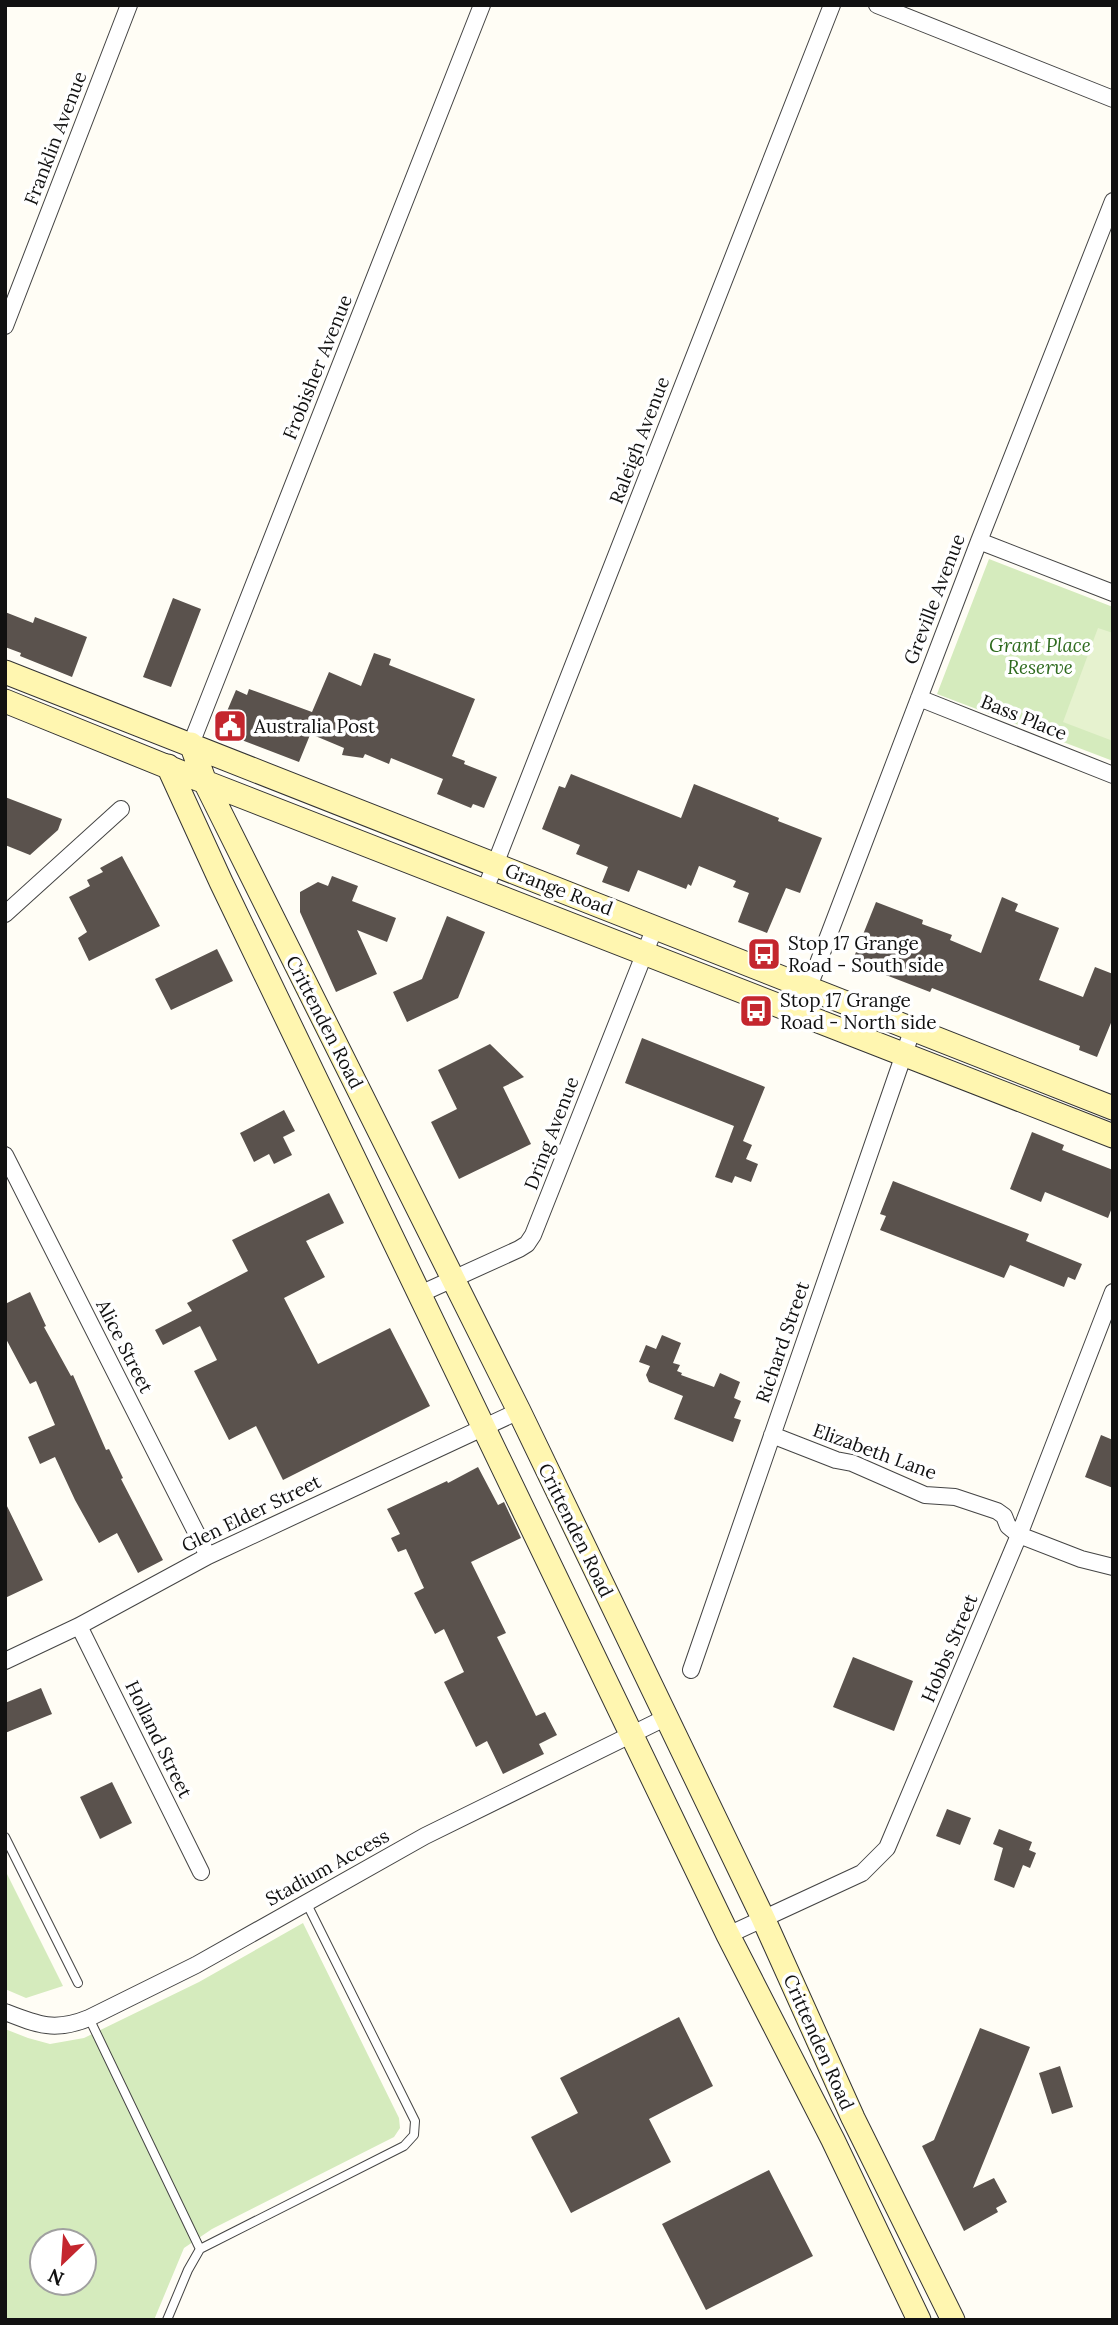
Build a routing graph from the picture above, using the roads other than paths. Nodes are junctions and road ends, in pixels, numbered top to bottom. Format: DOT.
graph roads {
  1 [pos="129,5"];
  2 [pos="482,5"];
  3 [pos="832,5"];
  4 [pos="877,5"];
  5 [pos="1113,99"];
  6 [pos="1113,201"];
  7 [pos="5,326"];
  8 [pos="979,541"];
  9 [pos="1113,593"];
  10 [pos="5,672"];
  11 [pos="919,698"];
  12 [pos="5,701"];
  13 [pos="191,744"];
  14 [pos="168,766"];
  15 [pos="1113,775"];
  16 [pos="205,782"];
  17 [pos="273,808"];
  18 [pos="121,809"];
  19 [pos="233,839"];
  20 [pos="495,864"];
  21 [pos="485,890"];
  22 [pos="5,914"];
  23 [pos="655,927"];
  24 [pos="644,953"];
  25 [pos="808,988"];
  26 [pos="799,1013"];
  27 [pos="913,1028"];
  28 [pos="903,1054"];
  29 [pos="1113,1108"];
  30 [pos="1110,1128"];
  31 [pos="5,1155"];
  32 [pos="454,1280"];
  33 [pos="1113,1292"];
  34 [pos="420,1294"];
  35 [pos="519,1411"];
  36 [pos="485,1426"];
  37 [pos="772,1435"];
  38 [pos="1019,1535"];
  39 [pos="208,1556"];
  40 [pos="1113,1567"];
  41 [pos="79,1626"];
  42 [pos="5,1661"];
  43 [pos="691,1670"];
  44 [pos="667,1717"];
  45 [pos="632,1734"];
  46 [pos="5,1837"];
  47 [pos="201,1872"];
  48 [pos="306,1902"];
  49 [pos="763,1918"];
  50 [pos="728,1935"];
  51 [pos="78,1983"];
  52 [pos="5,2012"];
  53 [pos="89,2018"];
  54 [pos="200,2249"];
  55 [pos="167,2320"];
  56 [pos="919,2320"];
  57 [pos="953,2320"];
  1 -- 7 [label="street, Franklin Avenue"];
  2 -- 13 [label="street, Frobisher Avenue"];
  3 -- 20 [label="street, Raleigh Avenue"];
  4 -- 5 [label="street"];
  6 -- 8 [label="street, Greville Avenue"];
  8 -- 9 [label="street"];
  8 -- 11 [label="street, Greville Avenue"];
  10 -- 13 [label="main road, Grange Road"];
  11 -- 15 [label="street, Bass Place"];
  11 -- 25 [label="street, Greville Avenue"];
  12 -- 14 [label="main road, Grange Road"];
  13 -- 14 [label="main road"];
  13 -- 16 [label="main road, Crittenden Road"];
  13 -- 20 [label="main road, Grange Road"];
  14 -- 16 [label="main road, Grange Road"];
  14 -- 34 [label="main road, Crittenden Road"];
  16 -- 17 [label="main road, Grange Road"];
  16 -- 19 [label="main road, Crittenden Road"];
  17 -- 19 [label="main road"];
  17 -- 21 [label="main road, Grange Road"];
  18 -- 22 [label="street"];
  19 -- 32 [label="main road, Crittenden Road"];
  20 -- 21 [label="street, Raleigh Avenue"];
  20 -- 23 [label="main road, Grange Road"];
  21 -- 24 [label="main road, Grange Road"];
  23 -- 24 [label="street, Dring Avenue"];
  23 -- 25 [label="main road, Grange Road"];
  24 -- 26 [label="main road, Grange Road"];
  24 -- 32 [label="street, Dring Avenue"];
  25 -- 26 [label="street, Greville Avenue"];
  25 -- 27 [label="main road, Grange Road"];
  26 -- 28 [label="main road, Grange Road"];
  27 -- 28 [label="street, Richard Street"];
  27 -- 29 [label="main road, Grange Road"];
  28 -- 30 [label="main road, Grange Road"];
  28 -- 37 [label="street, Richard Street"];
  31 -- 39 [label="street, Alice Street"];
  32 -- 34 [label="street, Dring Avenue"];
  32 -- 35 [label="main road, Crittenden Road"];
  33 -- 38 [label="street, Hobbs Street"];
  34 -- 36 [label="main road, Crittenden Road"];
  35 -- 36 [label="street, Glen Elder Street"];
  35 -- 44 [label="main road, Crittenden Road"];
  36 -- 39 [label="street, Glen Elder Street"];
  36 -- 45 [label="main road, Crittenden Road"];
  37 -- 38 [label="street, Elizabeth Lane"];
  37 -- 43 [label="street, Richard Street"];
  38 -- 40 [label="street, Elizabeth Lane"];
  38 -- 49 [label="street, Hobbs Street"];
  39 -- 41 [label="street, Glen Elder Street"];
  41 -- 42 [label="street, Glen Elder Street"];
  41 -- 47 [label="street, Holland Street"];
  44 -- 45 [label="street, Stadium Access"];
  44 -- 49 [label="main road, Crittenden Road"];
  45 -- 48 [label="street, Stadium Access"];
  45 -- 50 [label="main road, Crittenden Road"];
  46 -- 51 [label="lane"];
  48 -- 53 [label="street, Stadium Access"];
  48 -- 54 [label="lane"];
  49 -- 50 [label="street, Hobbs Street"];
  49 -- 57 [label="main road, Crittenden Road"];
  50 -- 56 [label="main road, Crittenden Road"];
  52 -- 53 [label="street, Stadium Access"];
  53 -- 54 [label="lane"];
  54 -- 55 [label="lane"];
}
